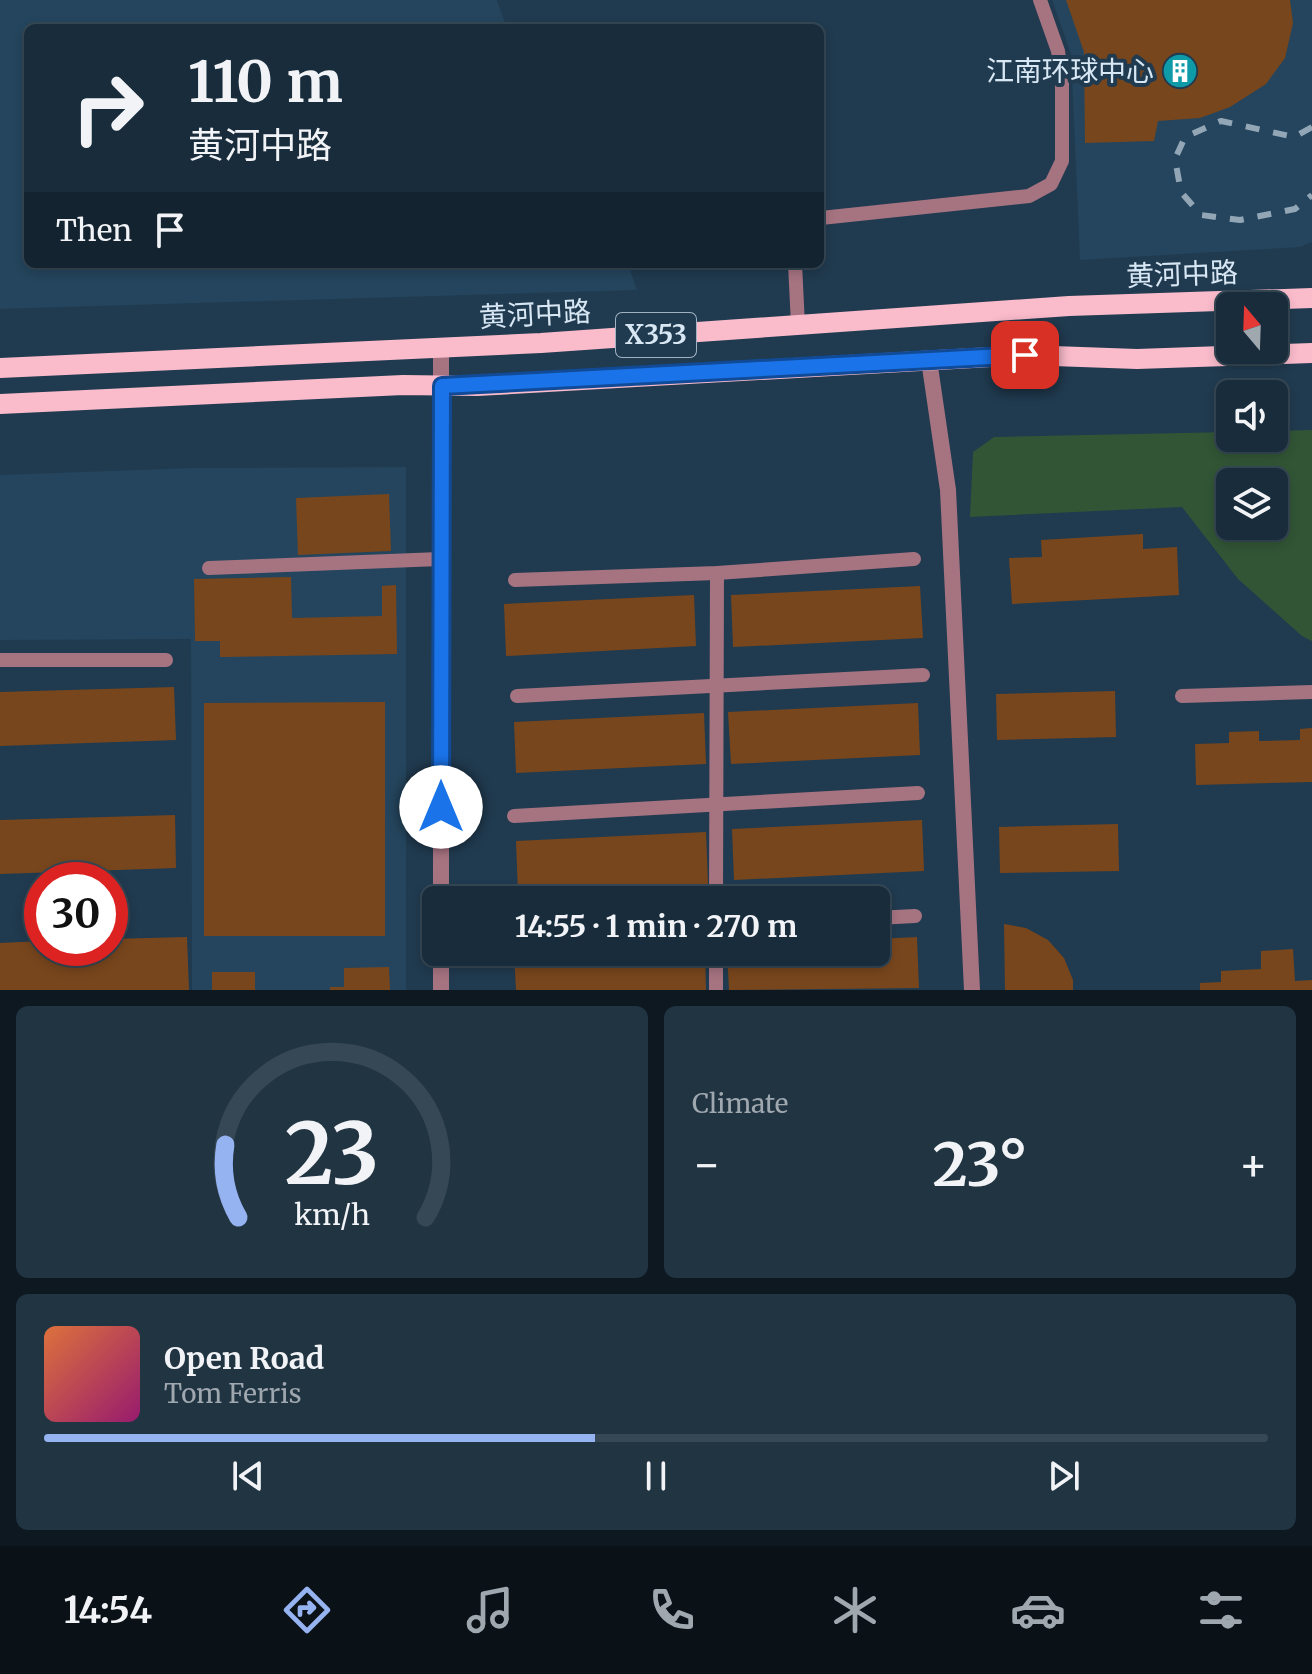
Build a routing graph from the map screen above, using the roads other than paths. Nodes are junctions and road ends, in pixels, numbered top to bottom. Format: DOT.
graph roads {
  1 [pos="1040,0"];
  2 [pos="824,217"];
  3 [pos="795,268"];
  4 [pos="1312,298"];
  5 [pos="798,325"];
  6 [pos="441,347"];
  7 [pos="1312,353"];
  8 [pos="929,360"];
  9 [pos="0,368"];
  10 [pos="442,386"];
  11 [pos="0,404"];
  12 [pos="440,559"];
  13 [pos="914,559"];
  14 [pos="209,568"];
  15 [pos="717,573"];
  16 [pos="515,580"];
  17 [pos="0,660"];
  18 [pos="166,660"];
  19 [pos="923,675"];
  20 [pos="716,686"];
  21 [pos="1312,692"];
  22 [pos="517,696"];
  23 [pos="1182,696"];
  24 [pos="918,793"];
  25 [pos="716,805"];
  26 [pos="514,816"];
  27 [pos="441,886"];
  28 [pos="716,886"];
  29 [pos="915,916"];
  30 [pos="890,917"];
  31 [pos="441,966"];
  32 [pos="716,966"];
  33 [pos="441,990"];
  34 [pos="716,990"];
  35 [pos="972,990"];
  1 -- 2 [label="lane"];
  3 -- 5 [label="lane"];
  4 -- 5 [label="main road, 黄河中路 / X353"];
  5 -- 6 [label="main road, 黄河中路 / X353"];
  6 -- 9 [label="main road, 黄河中路 / X353"];
  6 -- 10 [label="street"];
  7 -- 8 [label="main road, X353"];
  8 -- 10 [label="main road, X353"];
  8 -- 35 [label="street"];
  10 -- 11 [label="main road, X353"];
  10 -- 12 [label="street"];
  12 -- 14 [label="lane"];
  12 -- 27 [label="street"];
  13 -- 15 [label="lane"];
  15 -- 16 [label="lane"];
  15 -- 20 [label="lane"];
  17 -- 18 [label="lane"];
  19 -- 20 [label="lane"];
  20 -- 22 [label="lane"];
  20 -- 25 [label="lane"];
  21 -- 23 [label="lane"];
  24 -- 25 [label="lane"];
  25 -- 26 [label="lane"];
  25 -- 28 [label="lane"];
  29 -- 30 [label="lane"];
  31 -- 33 [label="street"];
  32 -- 34 [label="lane"];
}
